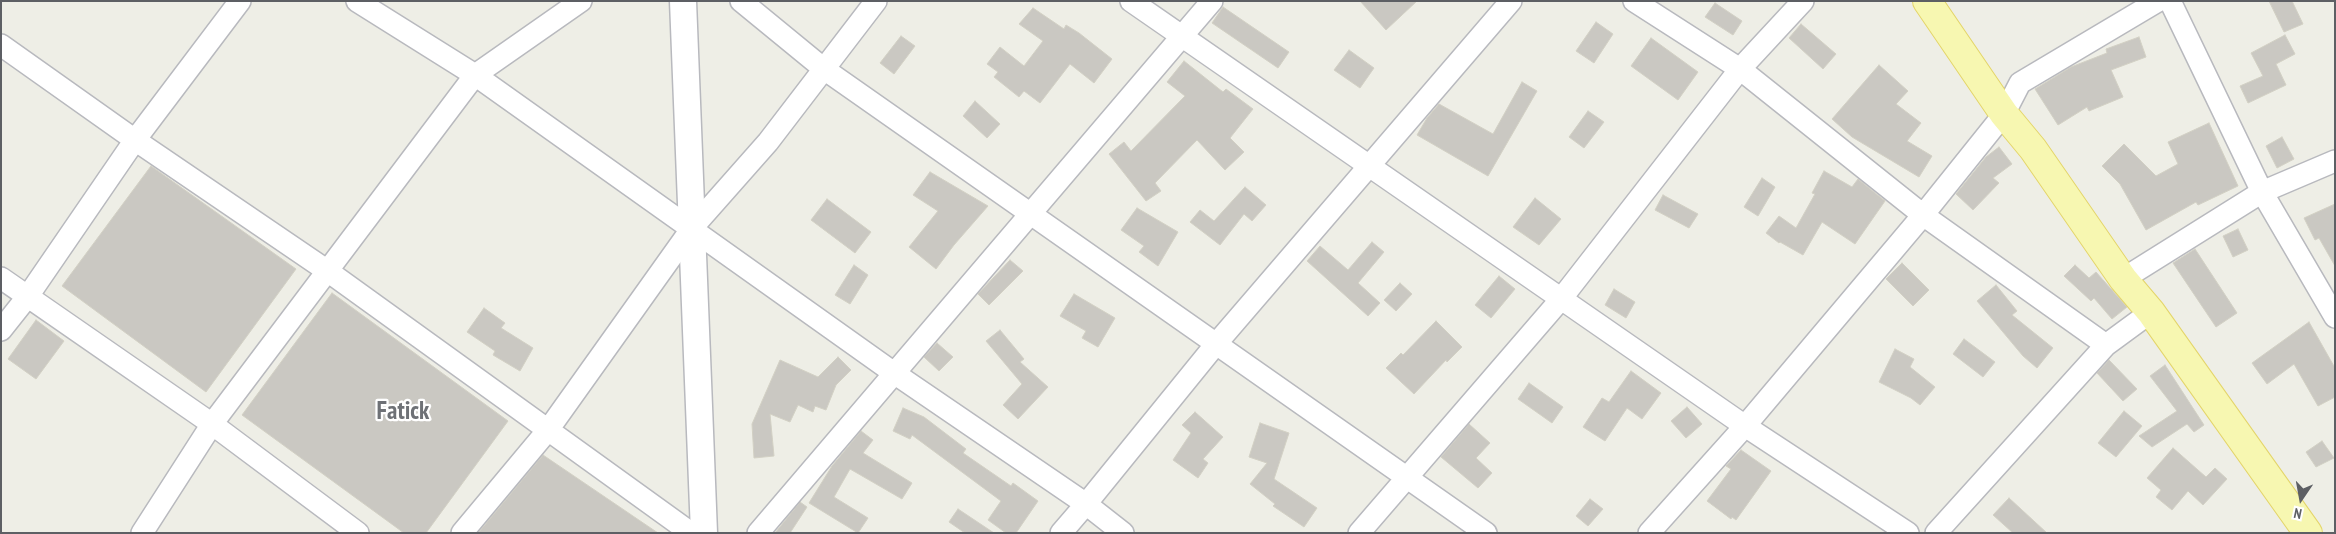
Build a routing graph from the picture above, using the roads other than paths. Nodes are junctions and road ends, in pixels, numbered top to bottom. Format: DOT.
graph roads {
  1 [pos="240,1"];
  2 [pos="357,1"];
  3 [pos="582,1"];
  4 [pos="683,1"];
  5 [pos="741,1"];
  6 [pos="876,1"];
  7 [pos="1131,1"];
  8 [pos="1212,1"];
  9 [pos="1511,1"];
  10 [pos="1634,1"];
  11 [pos="1802,1"];
  12 [pos="1927,1"];
  13 [pos="2158,1"];
  14 [pos="2170,1"];
  15 [pos="1183,37"];
  16 [pos="1,45"];
  17 [pos="824,69"];
  18 [pos="1740,69"];
  19 [pos="475,76"];
  20 [pos="2004,114"];
  21 [pos="135,140"];
  22 [pos="2335,161"];
  23 [pos="1369,166"];
  24 [pos="2262,192"];
  25 [pos="1031,214"];
  26 [pos="1923,215"];
  27 [pos="692,228"];
  28 [pos="329,272"];
  29 [pos="1,278"];
  30 [pos="2123,279"];
  31 [pos="28,296"];
  32 [pos="1561,299"];
  33 [pos="2151,312"];
  34 [pos="2335,317"];
  35 [pos="1,330"];
  36 [pos="1216,344"];
  37 [pos="2106,346"];
  38 [pos="894,373"];
  39 [pos="212,424"];
  40 [pos="1745,426"];
  41 [pos="548,430"];
  42 [pos="1407,478"];
  43 [pos="1086,504"];
  44 [pos="142,533"];
  45 [pos="358,533"];
  46 [pos="462,533"];
  47 [pos="691,533"];
  48 [pos="704,533"];
  49 [pos="758,533"];
  50 [pos="1060,533"];
  51 [pos="1123,533"];
  52 [pos="1359,533"];
  53 [pos="1486,533"];
  54 [pos="1649,533"];
  55 [pos="1908,533"];
  56 [pos="1936,533"];
  57 [pos="2308,533"];
  1 -- 21 [label="street"];
  2 -- 19 [label="street"];
  3 -- 19 [label="street"];
  4 -- 27 [label="street"];
  5 -- 17 [label="street"];
  6 -- 17 [label="street"];
  7 -- 15 [label="street"];
  8 -- 15 [label="street"];
  9 -- 23 [label="street"];
  10 -- 18 [label="street"];
  11 -- 18 [label="street"];
  12 -- 20 [label="main road"];
  13 -- 20 [label="street"];
  14 -- 24 [label="street"];
  15 -- 23 [label="street"];
  15 -- 25 [label="street"];
  16 -- 21 [label="street"];
  17 -- 25 [label="street"];
  17 -- 27 [label="street"];
  18 -- 26 [label="street"];
  18 -- 32 [label="street"];
  19 -- 27 [label="street"];
  19 -- 28 [label="street"];
  20 -- 26 [label="street"];
  20 -- 30 [label="main road"];
  21 -- 28 [label="street"];
  21 -- 31 [label="street"];
  22 -- 24 [label="street"];
  23 -- 32 [label="street"];
  23 -- 36 [label="street"];
  24 -- 30 [label="street"];
  24 -- 34 [label="street"];
  25 -- 36 [label="street"];
  25 -- 38 [label="street"];
  26 -- 37 [label="street"];
  26 -- 40 [label="street"];
  27 -- 38 [label="street"];
  27 -- 41 [label="street"];
  27 -- 48 [label="street"];
  28 -- 39 [label="street"];
  28 -- 41 [label="street"];
  29 -- 31 [label="street"];
  30 -- 33 [label="main road"];
  31 -- 35 [label="street"];
  31 -- 39 [label="street"];
  32 -- 40 [label="street"];
  32 -- 42 [label="street"];
  33 -- 37 [label="street"];
  33 -- 57 [label="main road"];
  36 -- 42 [label="street"];
  36 -- 43 [label="street"];
  37 -- 56 [label="street"];
  38 -- 43 [label="street"];
  38 -- 49 [label="street"];
  39 -- 44 [label="street"];
  39 -- 45 [label="street"];
  40 -- 54 [label="street"];
  40 -- 55 [label="street"];
  41 -- 46 [label="street"];
  41 -- 47 [label="street"];
  42 -- 52 [label="street"];
  42 -- 53 [label="street"];
  43 -- 50 [label="street"];
  43 -- 51 [label="street"];
}
